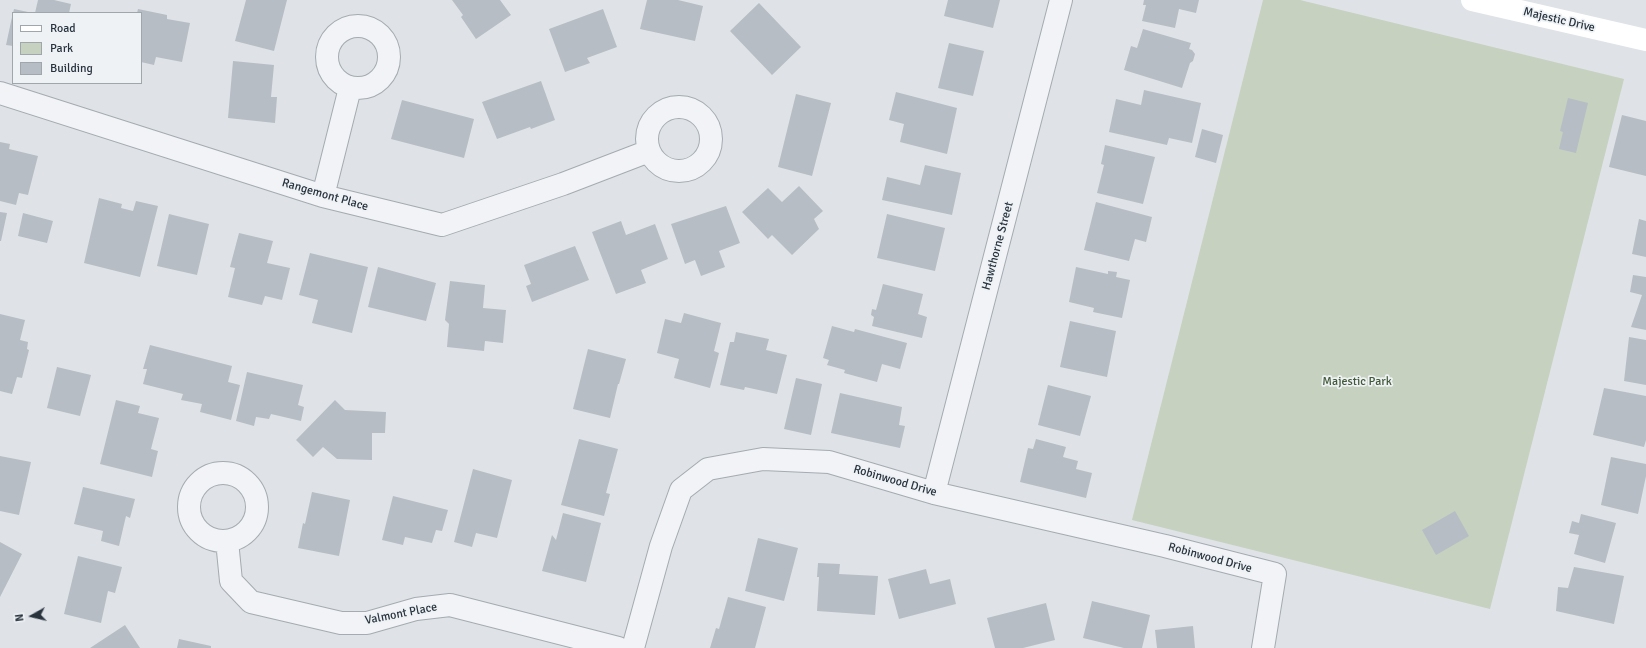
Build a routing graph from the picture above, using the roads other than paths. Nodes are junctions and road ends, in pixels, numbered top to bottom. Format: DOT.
graph roads {
  1 [pos="1062,0"];
  2 [pos="1472,0"];
  3 [pos="1646,40"];
  4 [pos="350,88"];
  5 [pos="0,93"];
  6 [pos="649,151"];
  7 [pos="323,196"];
  8 [pos="934,492"];
  9 [pos="227,541"];
  10 [pos="618,648"];
  11 [pos="634,648"];
  12 [pos="1263,648"];
  1 -- 8 [label="street, Hawthorne Street"];
  2 -- 3 [label="street, Majestic Drive"];
  4 -- 7 [label="street"];
  5 -- 7 [label="street, Rangemont Place"];
  6 -- 7 [label="street, Rangemont Place"];
  8 -- 11 [label="street, Robinwood Drive"];
  8 -- 12 [label="street, Robinwood Drive"];
  9 -- 10 [label="street, Valmont Place"];
}
